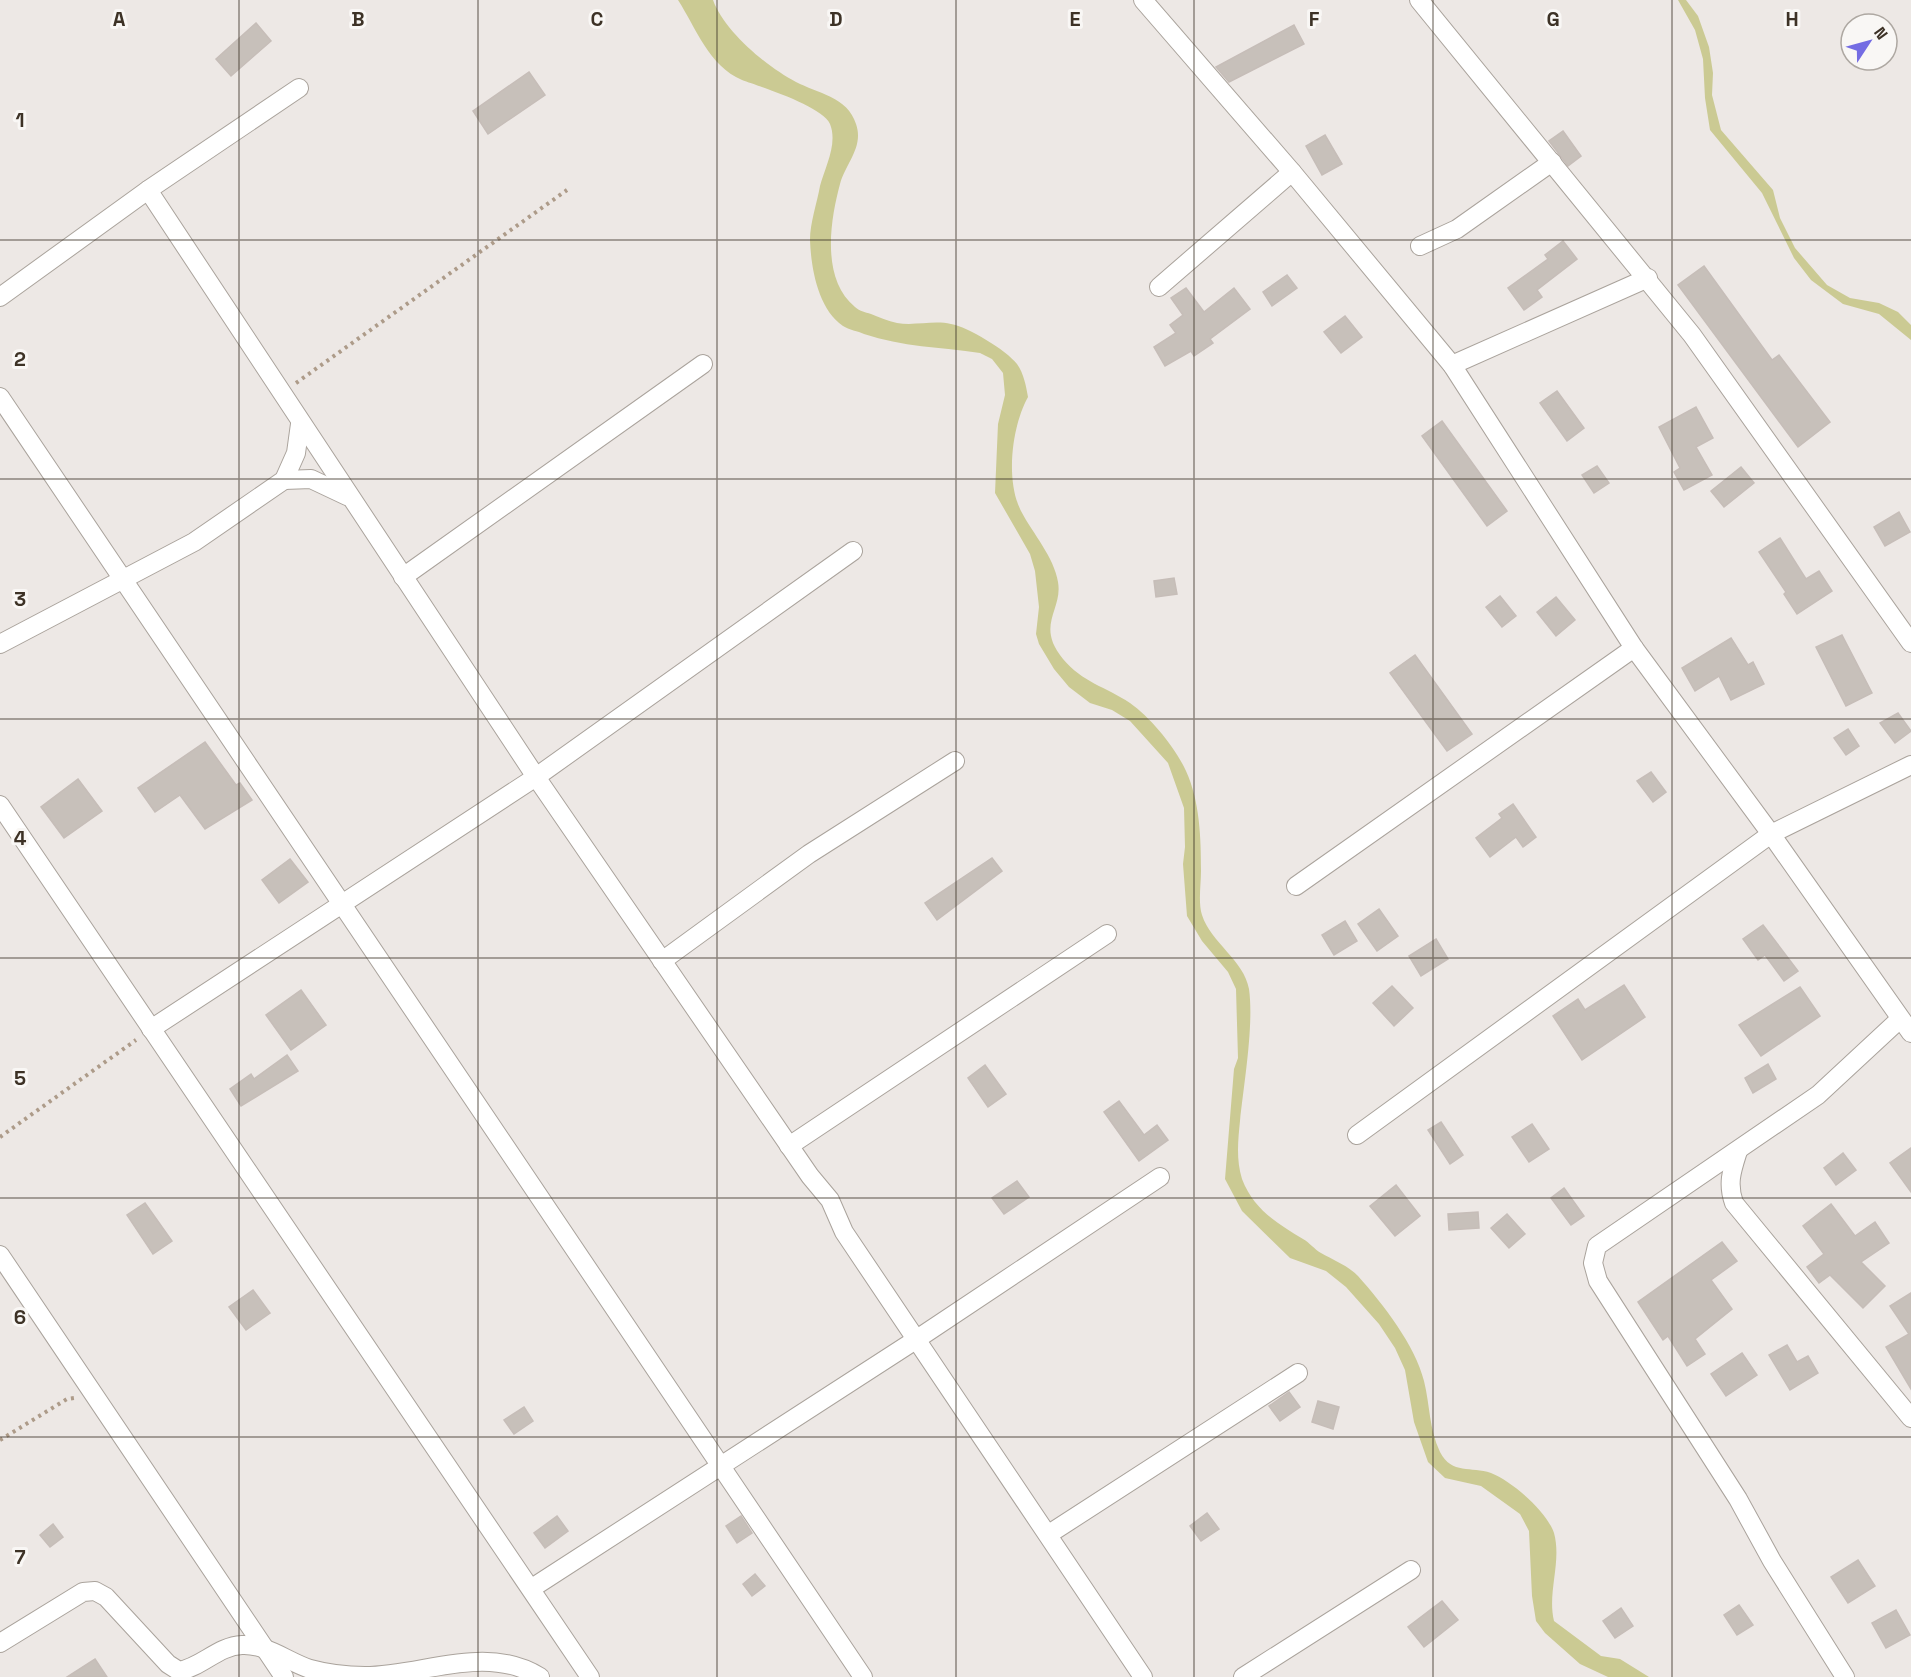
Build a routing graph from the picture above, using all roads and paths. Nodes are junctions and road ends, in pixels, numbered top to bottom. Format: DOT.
graph roads {
  1 [pos="1143,0"];
  2 [pos="1419,0"];
  3 [pos="299,88"];
  4 [pos="1552,162"];
  5 [pos="1292,172"];
  6 [pos="148,190"];
  7 [pos="567,190"];
  8 [pos="1420,246"];
  9 [pos="1648,278"];
  10 [pos="1159,287"];
  11 [pos="0,297"];
  12 [pos="703,364"];
  13 [pos="1452,365"];
  14 [pos="282,394"];
  15 [pos="0,397"];
  16 [pos="300,424"];
  17 [pos="284,480"];
  18 [pos="349,497"];
  19 [pos="853,551"];
  20 [pos="403,577"];
  21 [pos="123,580"];
  22 [pos="1911,643"];
  23 [pos="0,644"];
  24 [pos="1634,648"];
  25 [pos="955,761"];
  26 [pos="1911,765"];
  27 [pos="536,777"];
  28 [pos="0,805"];
  29 [pos="1771,834"];
  30 [pos="1296,886"];
  31 [pos="343,906"];
  32 [pos="1107,934"];
  33 [pos="662,961"];
  34 [pos="1906,1026"];
  35 [pos="151,1029"];
  36 [pos="1357,1135"];
  37 [pos="0,1137"];
  38 [pos="789,1146"];
  39 [pos="1738,1151"];
  40 [pos="1160,1178"];
  41 [pos="0,1255"];
  42 [pos="917,1339"];
  43 [pos="1298,1373"];
  44 [pos="97,1401"];
  45 [pos="1911,1418"];
  46 [pos="0,1440"];
  47 [pos="721,1466"];
  48 [pos="1049,1534"];
  49 [pos="1411,1570"];
  50 [pos="532,1588"];
  51 [pos="0,1643"];
  52 [pos="262,1646"];
  53 [pos="284,1677"];
  54 [pos="540,1677"];
  55 [pos="590,1677"];
  56 [pos="863,1677"];
  57 [pos="1143,1677"];
  58 [pos="1243,1677"];
  59 [pos="1845,1677"];
  1 -- 5 [label="street"];
  2 -- 4 [label="street"];
  3 -- 6 [label="street"];
  4 -- 8 [label="street"];
  4 -- 9 [label="street"];
  5 -- 10 [label="street"];
  5 -- 13 [label="street"];
  6 -- 11 [label="street"];
  6 -- 14 [label="street"];
  7 -- 14 [label="path"];
  9 -- 13 [label="street"];
  9 -- 22 [label="street"];
  12 -- 20 [label="street"];
  13 -- 24 [label="street"];
  14 -- 16 [label="street"];
  15 -- 21 [label="street"];
  16 -- 17 [label="street"];
  16 -- 18 [label="street"];
  17 -- 18 [label="street"];
  17 -- 21 [label="street"];
  18 -- 20 [label="street"];
  19 -- 27 [label="street"];
  20 -- 27 [label="street"];
  21 -- 23 [label="street"];
  21 -- 31 [label="street"];
  24 -- 29 [label="street"];
  24 -- 30 [label="street"];
  25 -- 33 [label="street"];
  26 -- 29 [label="street"];
  27 -- 31 [label="street"];
  27 -- 33 [label="street"];
  28 -- 35 [label="street"];
  29 -- 34 [label="street"];
  29 -- 36 [label="street"];
  31 -- 35 [label="street"];
  31 -- 47 [label="street"];
  32 -- 38 [label="street"];
  33 -- 38 [label="street"];
  34 -- 39 [label="street"];
  35 -- 37 [label="path"];
  35 -- 50 [label="street"];
  38 -- 42 [label="street"];
  39 -- 45 [label="street"];
  39 -- 59 [label="street"];
  40 -- 42 [label="street"];
  41 -- 44 [label="street"];
  42 -- 47 [label="street"];
  42 -- 48 [label="street"];
  43 -- 48 [label="street"];
  44 -- 46 [label="path"];
  44 -- 52 [label="street"];
  47 -- 50 [label="street"];
  47 -- 56 [label="street"];
  48 -- 57 [label="street"];
  49 -- 58 [label="street"];
  50 -- 55 [label="street"];
  51 -- 52 [label="street"];
  52 -- 53 [label="street"];
  52 -- 54 [label="street"];
}
